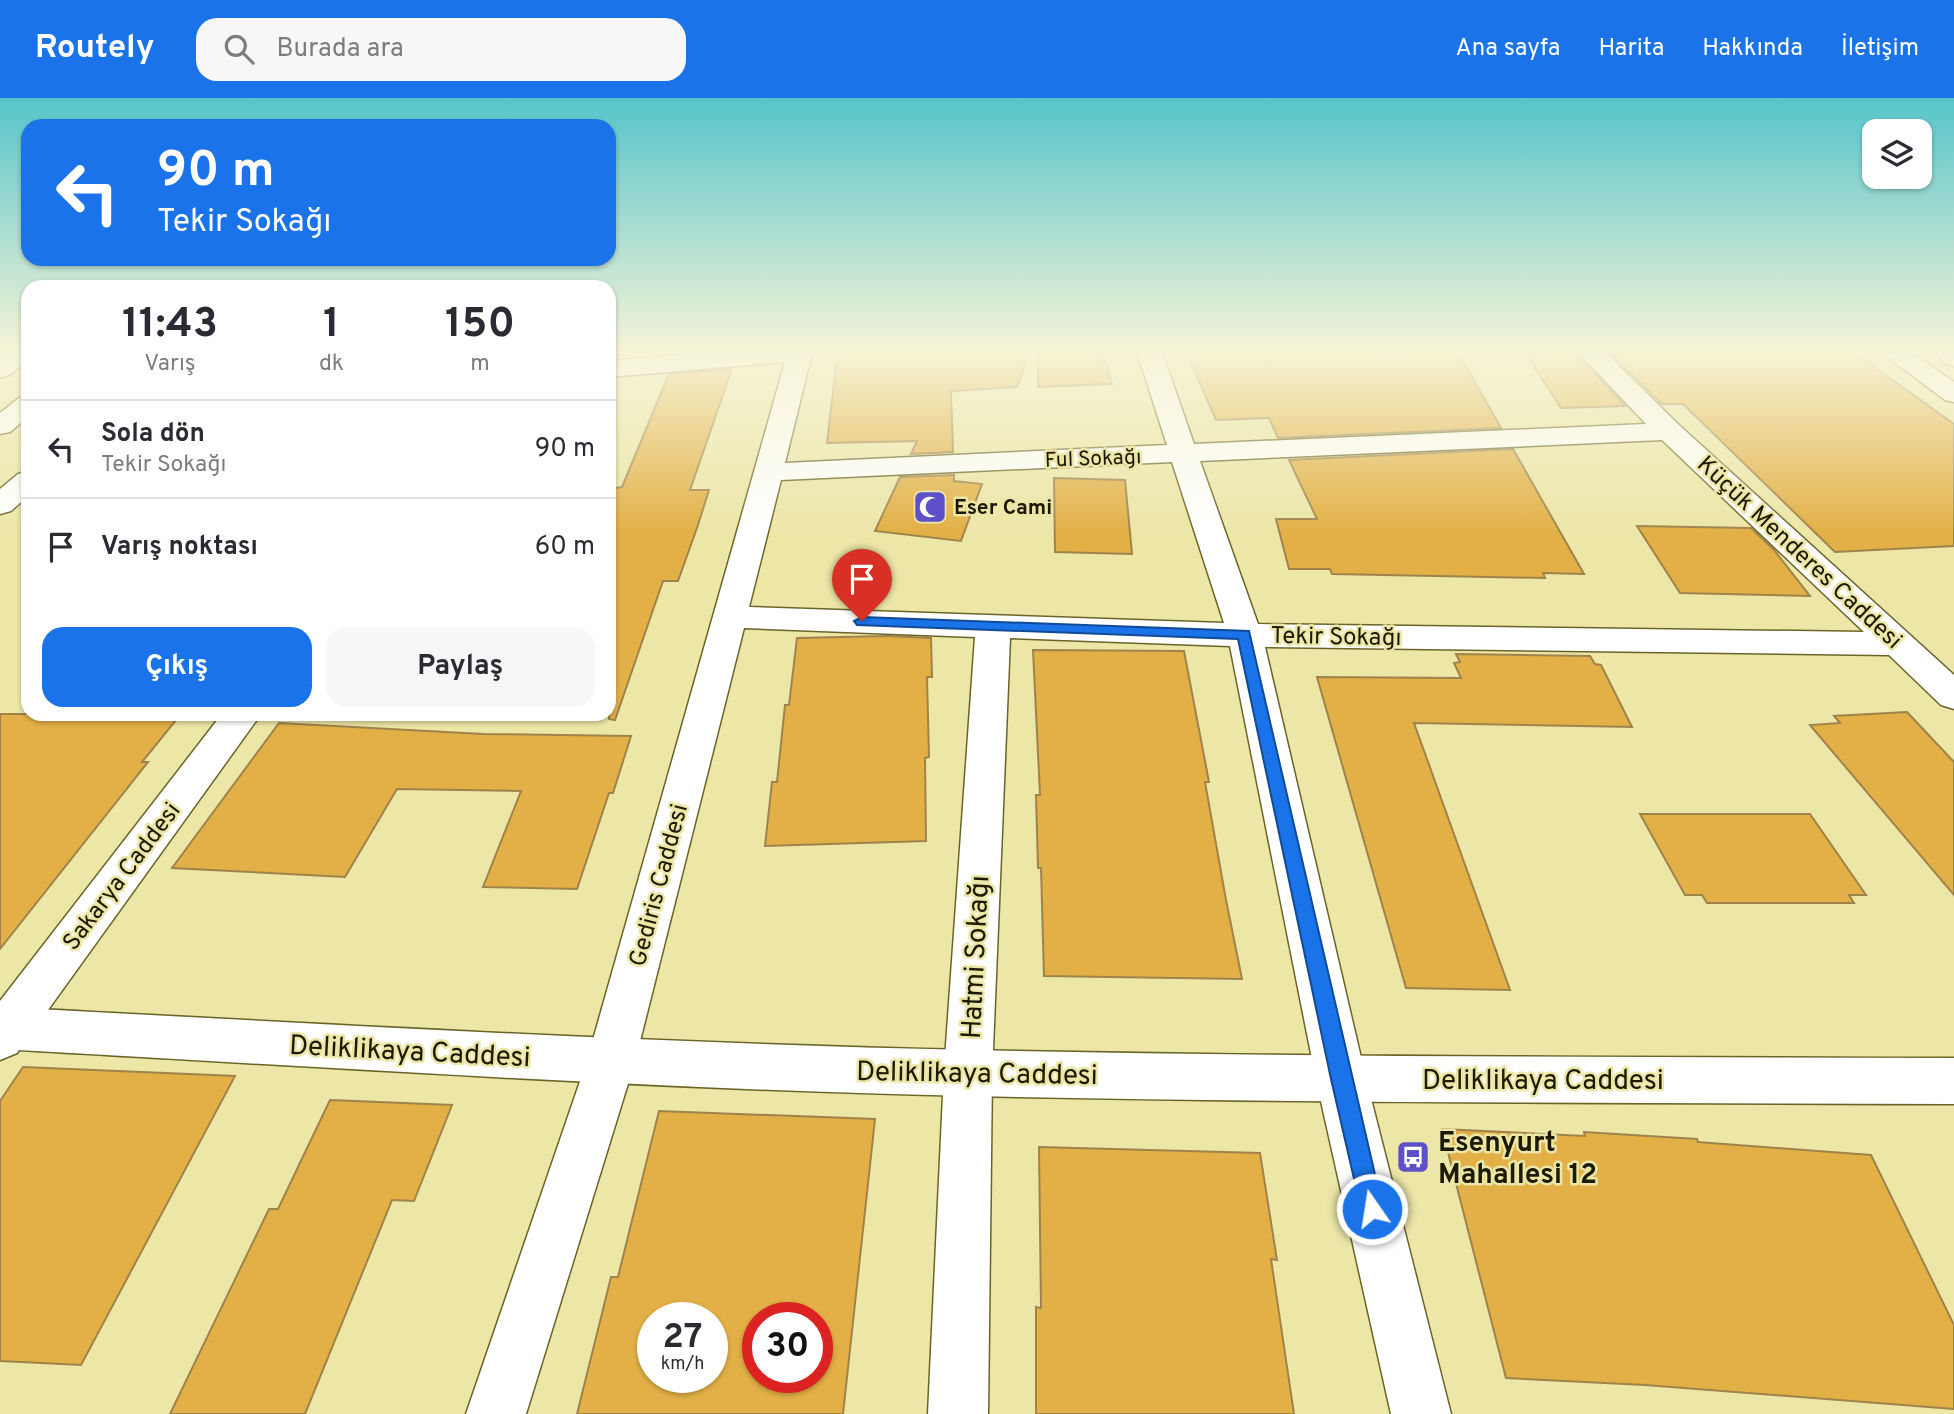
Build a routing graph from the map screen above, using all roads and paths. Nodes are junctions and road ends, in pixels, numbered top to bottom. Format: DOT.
graph roads {
  1 [pos="20,410"];
  2 [pos="785,410"];
  3 [pos="1170,410"];
  4 [pos="1648,410"];
  5 [pos="0,426"];
  6 [pos="1669,431"];
  7 [pos="1185,454"];
  8 [pos="769,472"];
  9 [pos="21,486"];
  10 [pos="0,505"];
  11 [pos="730,617"];
  12 [pos="993,626"];
  13 [pos="1244,635"];
  14 [pos="1899,644"];
  15 [pos="1954,696"];
  16 [pos="237,721"];
  17 [pos="2,1032"];
  18 [pos="611,1060"];
  19 [pos="968,1073"];
  20 [pos="1341,1079"];
  21 [pos="1954,1081"];
  22 [pos="496,1414"];
  23 [pos="958,1414"];
  24 [pos="1421,1414"];
  1 -- 5 [label="main road"];
  2 -- 8 [label="main road, Gediris Caddesi"];
  3 -- 7 [label="main road"];
  4 -- 6 [label="main road, Küçük Menderes Caddesi"];
  6 -- 7 [label="main road, Ful Sokağı"];
  6 -- 14 [label="main road, Küçük Menderes Caddesi"];
  7 -- 8 [label="main road, Ful Sokağı"];
  7 -- 13 [label="main road"];
  8 -- 11 [label="main road, Gediris Caddesi"];
  9 -- 10 [label="main road"];
  11 -- 12 [label="main road, Tekir Sokağı"];
  11 -- 18 [label="main road, Gediris Caddesi"];
  12 -- 13 [label="main road, Tekir Sokağı"];
  12 -- 19 [label="main road, Hatmi Sokağı"];
  13 -- 14 [label="main road, Tekir Sokağı"];
  13 -- 20 [label="main road"];
  14 -- 15 [label="main road, Küçük Menderes Caddesi"];
  16 -- 17 [label="main road, Sakarya Caddesi"];
  17 -- 18 [label="main road, Deliklikaya Caddesi"];
  18 -- 19 [label="main road, Deliklikaya Caddesi"];
  18 -- 22 [label="main road, Gediris Caddesi"];
  19 -- 20 [label="main road, Deliklikaya Caddesi"];
  19 -- 23 [label="main road, Hatmi Sokağı"];
  20 -- 21 [label="main road, Deliklikaya Caddesi"];
  20 -- 24 [label="main road"];
}
